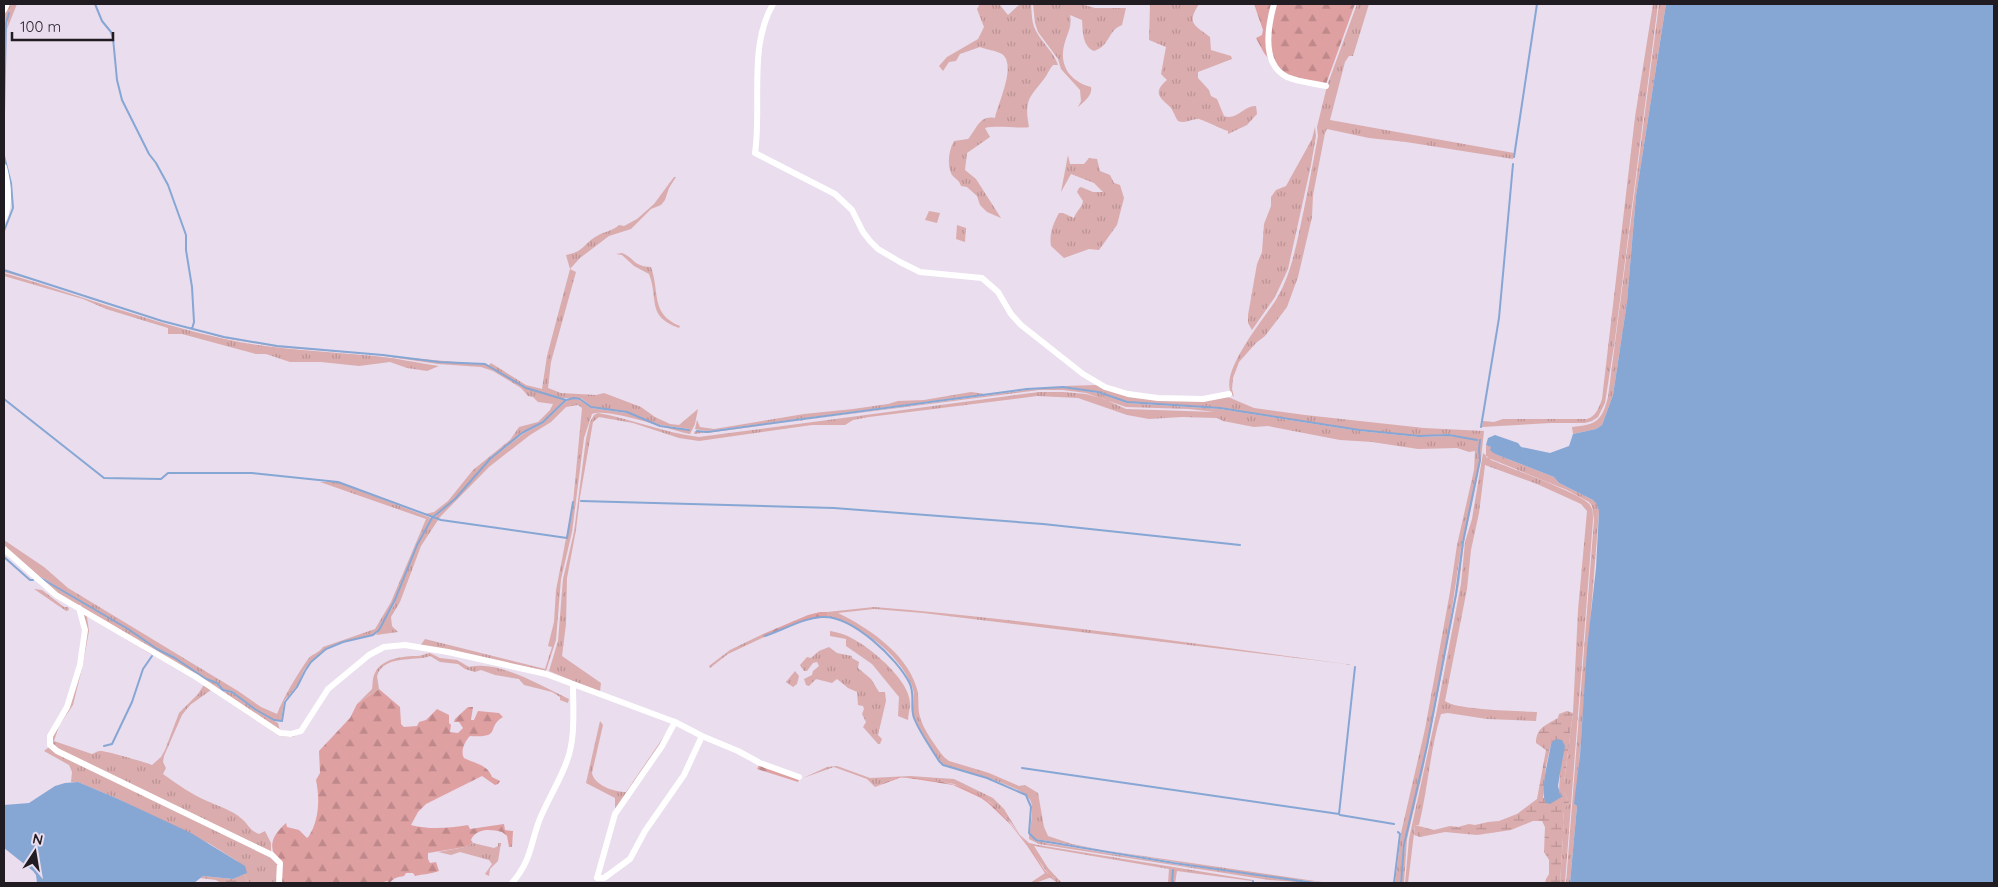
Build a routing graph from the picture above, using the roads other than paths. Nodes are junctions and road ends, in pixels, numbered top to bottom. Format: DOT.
graph roads {
  1 [pos="7,4"];
  2 [pos="773,4"];
  3 [pos="1274,4"];
  4 [pos="4,10"];
  5 [pos="1326,86"];
  6 [pos="4,167"];
  7 [pos="4,219"];
  8 [pos="1229,394"];
  9 [pos="4,549"];
  10 [pos="78,608"];
  11 [pos="573,685"];
  12 [pos="675,722"];
  13 [pos="702,736"];
  14 [pos="799,777"];
  15 [pos="279,883"];
  16 [pos="512,883"];
  1 -- 4 [label="street"];
  2 -- 8 [label="street"];
  3 -- 5 [label="street"];
  6 -- 7 [label="street"];
  9 -- 10 [label="street"];
  10 -- 11 [label="street"];
  10 -- 15 [label="street"];
  11 -- 12 [label="street"];
  11 -- 16 [label="street"];
  12 -- 13 [label="street"];
  12 -- 13 [label="street"];
  13 -- 14 [label="street"];
}
